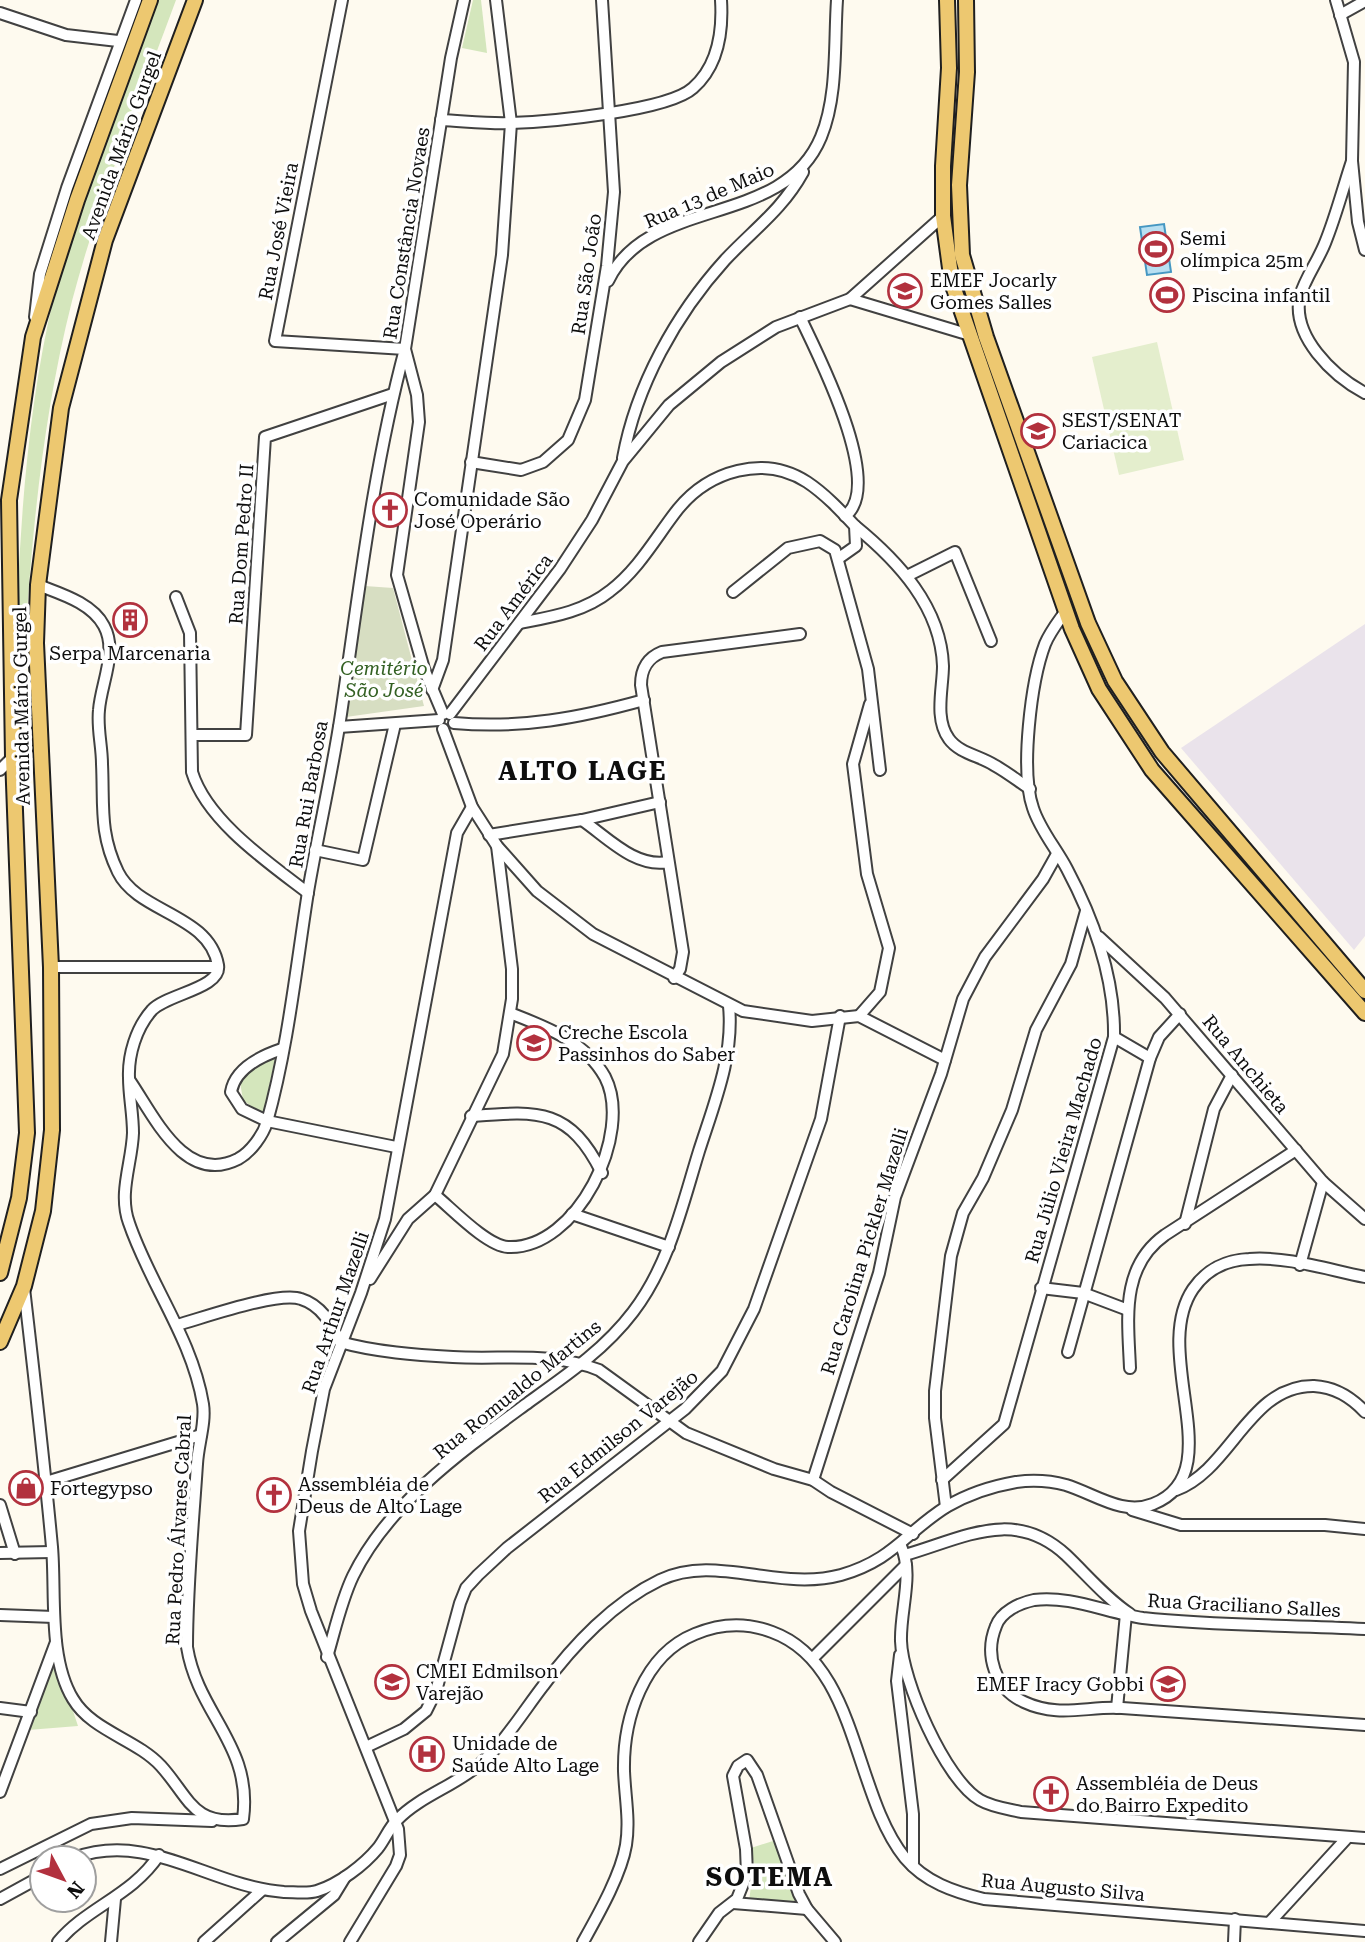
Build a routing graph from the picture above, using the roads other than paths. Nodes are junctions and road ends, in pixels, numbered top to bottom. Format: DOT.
graph roads {
  1 [pos="136,0"];
  2 [pos="150,0"];
  3 [pos="195,0"];
  4 [pos="342,0"];
  5 [pos="464,0"];
  6 [pos="496,0"];
  7 [pos="602,0"];
  8 [pos="721,0"];
  9 [pos="837,0"];
  10 [pos="947,0"];
  11 [pos="966,0"];
  12 [pos="1336,0"];
  13 [pos="1365,1"];
  14 [pos="0,13"];
  15 [pos="1340,15"];
  16 [pos="118,41"];
  17 [pos="1359,61"];
  18 [pos="610,111"];
  19 [pos="441,120"];
  20 [pos="511,123"];
  21 [pos="814,151"];
  22 [pos="1352,161"];
  23 [pos="943,216"];
  24 [pos="1365,250"];
  25 [pos="603,293"];
  26 [pos="850,299"];
  27 [pos="800,317"];
  28 [pos="970,335"];
  29 [pos="33,337"];
  30 [pos="405,349"];
  31 [pos="1365,393"];
  32 [pos="393,394"];
  33 [pos="623,461"];
  34 [pos="471,462"];
  35 [pos="845,516"];
  36 [pos="855,526"];
  37 [pos="839,558"];
  38 [pos="907,576"];
  39 [pos="38,585"];
  40 [pos="733,592"];
  41 [pos="176,597"];
  42 [pos="1065,612"];
  43 [pos="520,623"];
  44 [pos="800,634"];
  45 [pos="991,641"];
  46 [pos="432,690"];
  47 [pos="872,698"];
  48 [pos="643,700"];
  49 [pos="447,721"];
  50 [pos="396,724"];
  51 [pos="339,727"];
  52 [pos="192,735"];
  53 [pos="13,757"];
  54 [pos="0,770"];
  55 [pos="880,770"];
  56 [pos="1030,789"];
  57 [pos="660,802"];
  58 [pos="472,807"];
  59 [pos="582,820"];
  60 [pos="489,835"];
  61 [pos="496,846"];
  62 [pos="315,850"];
  63 [pos="1058,854"];
  64 [pos="668,862"];
  65 [pos="308,894"];
  66 [pos="1086,911"];
  67 [pos="1097,935"];
  68 [pos="51,967"];
  69 [pos="218,967"];
  70 [pos="674,978"];
  71 [pos="1365,991"];
  72 [pos="729,1006"];
  73 [pos="510,1013"];
  74 [pos="1365,1013"];
  75 [pos="1180,1014"];
  76 [pos="841,1016"];
  77 [pos="859,1016"];
  78 [pos="1114,1037"];
  79 [pos="282,1049"];
  80 [pos="1150,1058"];
  81 [pos="945,1060"];
  82 [pos="1232,1074"];
  83 [pos="128,1079"];
  84 [pos="471,1115"];
  85 [pos="267,1122"];
  86 [pos="396,1147"];
  87 [pos="1296,1150"];
  88 [pos="601,1173"];
  89 [pos="1323,1182"];
  90 [pos="435,1195"];
  91 [pos="386,1211"];
  92 [pos="572,1214"];
  93 [pos="408,1219"];
  94 [pos="1365,1219"];
  95 [pos="1185,1224"];
  96 [pos="669,1247"];
  97 [pos="1300,1265"];
  98 [pos="0,1273"];
  99 [pos="1365,1277"];
  100 [pos="24,1286"];
  101 [pos="1041,1288"];
  102 [pos="361,1293"];
  103 [pos="1083,1293"];
  104 [pos="1128,1310"];
  105 [pos="177,1325"];
  106 [pos="0,1342"];
  107 [pos="340,1342"];
  108 [pos="1068,1352"];
  109 [pos="582,1363"];
  110 [pos="1130,1368"];
  111 [pos="1365,1412"];
  112 [pos="670,1420"];
  113 [pos="201,1435"];
  114 [pos="813,1480"];
  115 [pos="942,1480"];
  116 [pos="46,1482"];
  117 [pos="1176,1490"];
  118 [pos="0,1505"];
  119 [pos="946,1507"];
  120 [pos="1124,1508"];
  121 [pos="1365,1529"];
  122 [pos="913,1534"];
  123 [pos="52,1552"];
  124 [pos="0,1553"];
  125 [pos="15,1553"];
  126 [pos="904,1555"];
  127 [pos="0,1615"];
  128 [pos="1129,1615"];
  129 [pos="54,1617"];
  130 [pos="1365,1629"];
  131 [pos="57,1640"];
  132 [pos="901,1645"];
  133 [pos="327,1657"];
  134 [pos="813,1658"];
  135 [pos="1117,1708"];
  136 [pos="0,1709"];
  137 [pos="30,1712"];
  138 [pos="1365,1725"];
  139 [pos="366,1748"];
  140 [pos="0,1792"];
  141 [pos="215,1821"];
  142 [pos="396,1821"];
  143 [pos="1365,1838"];
  144 [pos="1346,1839"];
  145 [pos="98,1852"];
  146 [pos="159,1855"];
  147 [pos="913,1866"];
  148 [pos="0,1868"];
  149 [pos="346,1876"];
  150 [pos="28,1884"];
  151 [pos="262,1890"];
  152 [pos="115,1899"];
  153 [pos="1,1900"];
  154 [pos="733,1903"];
  155 [pos="807,1909"];
  156 [pos="1234,1920"];
  157 [pos="1270,1922"];
  158 [pos="1365,1931"];
  159 [pos="58,1942"];
  160 [pos="111,1942"];
  161 [pos="204,1942"];
  162 [pos="277,1942"];
  163 [pos="350,1942"];
  164 [pos="583,1942"];
  165 [pos="698,1942"];
  166 [pos="835,1942"];
  167 [pos="1234,1942"];
  1 -- 16 [label="street, Avenida Mário Gurgel"];
  2 -- 29 [label="main road, Avenida Mário Gurgel"];
  3 -- 39 [label="main road, Avenida Mário Gurgel"];
  4 -- 30 [label="street, Rua José Vieira"];
  5 -- 19 [label="street, Rua Constância Novaes"];
  6 -- 20 [label="street"];
  7 -- 18 [label="street, Rua São João"];
  8 -- 18 [label="street"];
  9 -- 21 [label="street, Rua 13 de Maio"];
  10 -- 23 [label="main road"];
  11 -- 71 [label="main road"];
  12 -- 15 [label="street"];
  13 -- 15 [label="street"];
  14 -- 16 [label="street"];
  15 -- 17 [label="street"];
  16 -- 29 [label="street, Avenida Mário Gurgel"];
  17 -- 22 [label="street"];
  18 -- 20 [label="street"];
  18 -- 25 [label="street, Rua São João"];
  19 -- 20 [label="street"];
  19 -- 30 [label="street, Rua Constância Novaes"];
  20 -- 34 [label="street"];
  21 -- 25 [label="street, Rua 13 de Maio"];
  21 -- 33 [label="street"];
  22 -- 24 [label="street"];
  22 -- 31 [label="street"];
  23 -- 26 [label="street, Rua América"];
  23 -- 28 [label="main road"];
  25 -- 34 [label="street, Rua São João"];
  26 -- 27 [label="street, Rua América"];
  26 -- 28 [label="street"];
  27 -- 33 [label="street, Rua América"];
  27 -- 35 [label="street"];
  28 -- 42 [label="main road"];
  29 -- 53 [label="main road, Avenida Mário Gurgel"];
  30 -- 32 [label="street, Rua Rui Barbosa"];
  30 -- 46 [label="street, Rua Constância Novaes"];
  32 -- 51 [label="street, Rua Rui Barbosa"];
  32 -- 52 [label="street, Rua Dom Pedro II"];
  33 -- 43 [label="street, Rua América"];
  34 -- 46 [label="street"];
  35 -- 36 [label="street"];
  35 -- 43 [label="street"];
  36 -- 37 [label="street"];
  36 -- 38 [label="street"];
  37 -- 40 [label="street"];
  37 -- 47 [label="street"];
  38 -- 45 [label="street"];
  38 -- 56 [label="street"];
  39 -- 68 [label="main road, Avenida Mário Gurgel"];
  39 -- 69 [label="street"];
  41 -- 52 [label="street"];
  42 -- 56 [label="street, Rua Júlio Vieira Machado"];
  42 -- 74 [label="main road"];
  43 -- 49 [label="street, Rua América"];
  44 -- 48 [label="street"];
  46 -- 49 [label="street, Rua Constância Novaes"];
  47 -- 55 [label="street"];
  47 -- 77 [label="street"];
  48 -- 49 [label="street"];
  48 -- 57 [label="street"];
  49 -- 50 [label="street"];
  49 -- 58 [label="street, Rua Constância Novaes"];
  50 -- 51 [label="street"];
  50 -- 62 [label="street"];
  51 -- 62 [label="street, Rua Rui Barbosa"];
  52 -- 65 [label="street"];
  53 -- 54 [label="street"];
  53 -- 98 [label="main road, Avenida Mário Gurgel"];
  56 -- 63 [label="street, Rua Júlio Vieira Machado"];
  57 -- 59 [label="street"];
  57 -- 64 [label="street"];
  58 -- 60 [label="street"];
  58 -- 86 [label="street, Rua Arthur Mazelli"];
  59 -- 60 [label="street"];
  59 -- 64 [label="street"];
  60 -- 61 [label="street"];
  61 -- 70 [label="street"];
  61 -- 73 [label="street"];
  62 -- 65 [label="street, Rua Rui Barbosa"];
  63 -- 66 [label="street, Rua Júlio Vieira Machado"];
  63 -- 81 [label="street, Rua Carolina Pickler Mazelli"];
  64 -- 70 [label="street"];
  65 -- 79 [label="street, Rua Rui Barbosa"];
  66 -- 67 [label="street, Rua Júlio Vieira Machado"];
  66 -- 115 [label="street"];
  67 -- 75 [label="street, Rua Anchieta"];
  67 -- 78 [label="street, Rua Júlio Vieira Machado"];
  68 -- 69 [label="street"];
  68 -- 100 [label="main road, Avenida Mário Gurgel"];
  69 -- 83 [label="street, Rua Pedro Álvares Cabral"];
  70 -- 72 [label="street"];
  72 -- 76 [label="street"];
  72 -- 96 [label="street, Rua Romualdo Martins"];
  73 -- 84 [label="street"];
  73 -- 88 [label="street"];
  75 -- 80 [label="street"];
  75 -- 82 [label="street, Rua Anchieta"];
  76 -- 77 [label="street"];
  76 -- 112 [label="street, Rua Edmilson Varejão"];
  77 -- 81 [label="street"];
  78 -- 80 [label="street"];
  78 -- 101 [label="street, Rua Júlio Vieira Machado"];
  79 -- 85 [label="street, Rua Rui Barbosa"];
  79 -- 85 [label="street"];
  80 -- 103 [label="street"];
  81 -- 114 [label="street, Rua Carolina Pickler Mazelli"];
  82 -- 87 [label="street, Rua Anchieta"];
  82 -- 95 [label="street"];
  83 -- 85 [label="street"];
  83 -- 105 [label="street, Rua Pedro Álvares Cabral"];
  84 -- 88 [label="street"];
  84 -- 90 [label="street"];
  85 -- 86 [label="street"];
  86 -- 91 [label="street, Rua Arthur Mazelli"];
  87 -- 89 [label="street, Rua Anchieta"];
  87 -- 95 [label="street"];
  88 -- 92 [label="street"];
  89 -- 94 [label="street, Rua Anchieta"];
  89 -- 97 [label="street"];
  90 -- 92 [label="street"];
  90 -- 93 [label="street"];
  91 -- 93 [label="street"];
  91 -- 102 [label="street, Rua Arthur Mazelli"];
  92 -- 96 [label="street"];
  93 -- 102 [label="street"];
  95 -- 104 [label="street"];
  96 -- 109 [label="street, Rua Romualdo Martins"];
  97 -- 99 [label="street"];
  97 -- 117 [label="street"];
  100 -- 106 [label="main road, Avenida Mário Gurgel"];
  100 -- 116 [label="street"];
  101 -- 103 [label="street"];
  101 -- 115 [label="street, Rua Júlio Vieira Machado"];
  102 -- 107 [label="street, Rua Arthur Mazelli"];
  103 -- 104 [label="street"];
  103 -- 108 [label="street"];
  104 -- 110 [label="street"];
  105 -- 107 [label="street"];
  105 -- 113 [label="street, Rua Pedro Álvares Cabral"];
  107 -- 109 [label="street"];
  107 -- 133 [label="street, Rua Arthur Mazelli"];
  109 -- 112 [label="street"];
  109 -- 133 [label="street, Rua Romualdo Martins"];
  111 -- 117 [label="street"];
  112 -- 114 [label="street"];
  112 -- 139 [label="street, Rua Edmilson Varejão"];
  113 -- 116 [label="street"];
  113 -- 141 [label="street, Rua Pedro Álvares Cabral"];
  114 -- 122 [label="street"];
  115 -- 119 [label="street"];
  116 -- 123 [label="street"];
  117 -- 120 [label="street"];
  118 -- 125 [label="street"];
  119 -- 120 [label="street"];
  119 -- 122 [label="street"];
  120 -- 121 [label="street"];
  122 -- 126 [label="street"];
  123 -- 125 [label="street"];
  123 -- 129 [label="street"];
  124 -- 125 [label="street"];
  126 -- 128 [label="street, Rua Graciliano Salles"];
  126 -- 132 [label="street"];
  126 -- 134 [label="street"];
  126 -- 142 [label="street"];
  127 -- 129 [label="street"];
  128 -- 130 [label="street, Rua Graciliano Salles"];
  128 -- 135 [label="street, Rua Graciliano Salles"];
  128 -- 135 [label="street"];
  129 -- 131 [label="street"];
  131 -- 137 [label="street"];
  131 -- 141 [label="street"];
  132 -- 144 [label="street"];
  132 -- 147 [label="street"];
  133 -- 139 [label="street, Rua Arthur Mazelli"];
  134 -- 147 [label="street, Rua Augusto Silva"];
  134 -- 164 [label="street"];
  135 -- 138 [label="street"];
  136 -- 137 [label="street"];
  137 -- 140 [label="street"];
  139 -- 142 [label="street, Rua Arthur Mazelli"];
  141 -- 148 [label="street"];
  142 -- 149 [label="street"];
  142 -- 163 [label="street, Rua Arthur Mazelli"];
  143 -- 144 [label="street"];
  144 -- 157 [label="street"];
  145 -- 146 [label="street"];
  146 -- 151 [label="street"];
  146 -- 152 [label="street"];
  147 -- 156 [label="street, Rua Augusto Silva"];
  149 -- 151 [label="street"];
  149 -- 162 [label="street"];
  150 -- 153 [label="street"];
  151 -- 161 [label="street"];
  152 -- 159 [label="street"];
  152 -- 160 [label="street"];
  154 -- 155 [label="street"];
  154 -- 155 [label="street"];
  154 -- 165 [label="street"];
  155 -- 166 [label="street"];
  156 -- 157 [label="street, Rua Augusto Silva"];
  156 -- 167 [label="street"];
  157 -- 158 [label="street, Rua Augusto Silva"];
}
